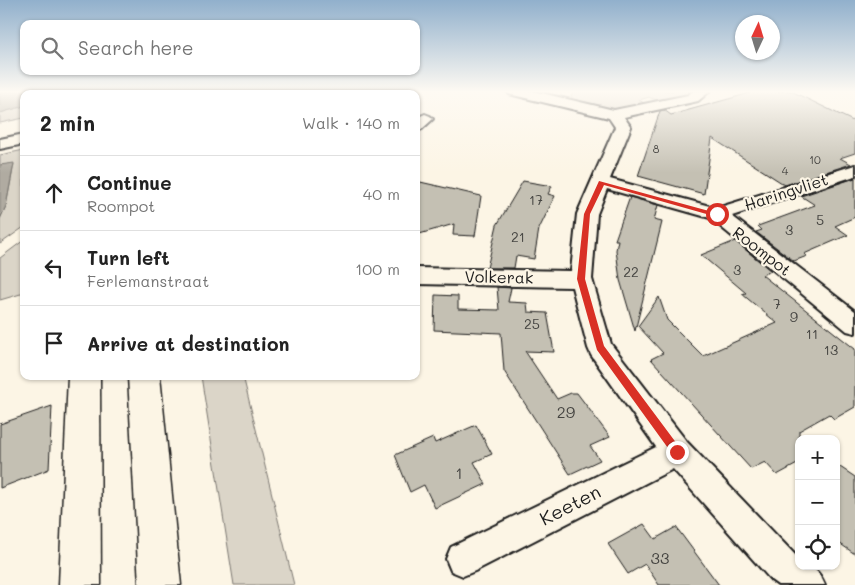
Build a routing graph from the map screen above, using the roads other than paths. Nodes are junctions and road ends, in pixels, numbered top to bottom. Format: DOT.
graph roads {
  1 [pos="617,118"];
  2 [pos="20,127"];
  3 [pos="0,130"];
  4 [pos="20,140"];
  5 [pos="0,144"];
  6 [pos="855,170"];
  7 [pos="602,182"];
  8 [pos="717,214"];
  9 [pos="420,276"];
  10 [pos="581,279"];
  11 [pos="855,324"];
  12 [pos="84,380"];
  13 [pos="144,380"];
  14 [pos="677,452"];
  15 [pos="463,559"];
  16 [pos="80,585"];
  17 [pos="160,585"];
  18 [pos="808,585"];
  1 -- 7 [label="street"];
  2 -- 3 [label="street"];
  4 -- 5 [label="street"];
  6 -- 8 [label="street, Haringvliet"];
  7 -- 8 [label="street, Roompot"];
  7 -- 10 [label="street"];
  8 -- 11 [label="street, Roompot"];
  9 -- 10 [label="street, Volkerak"];
  10 -- 14 [label="street"];
  12 -- 16 [label="main road"];
  13 -- 17 [label="main road"];
  14 -- 15 [label="street, Keeten"];
  14 -- 18 [label="street"];
}
